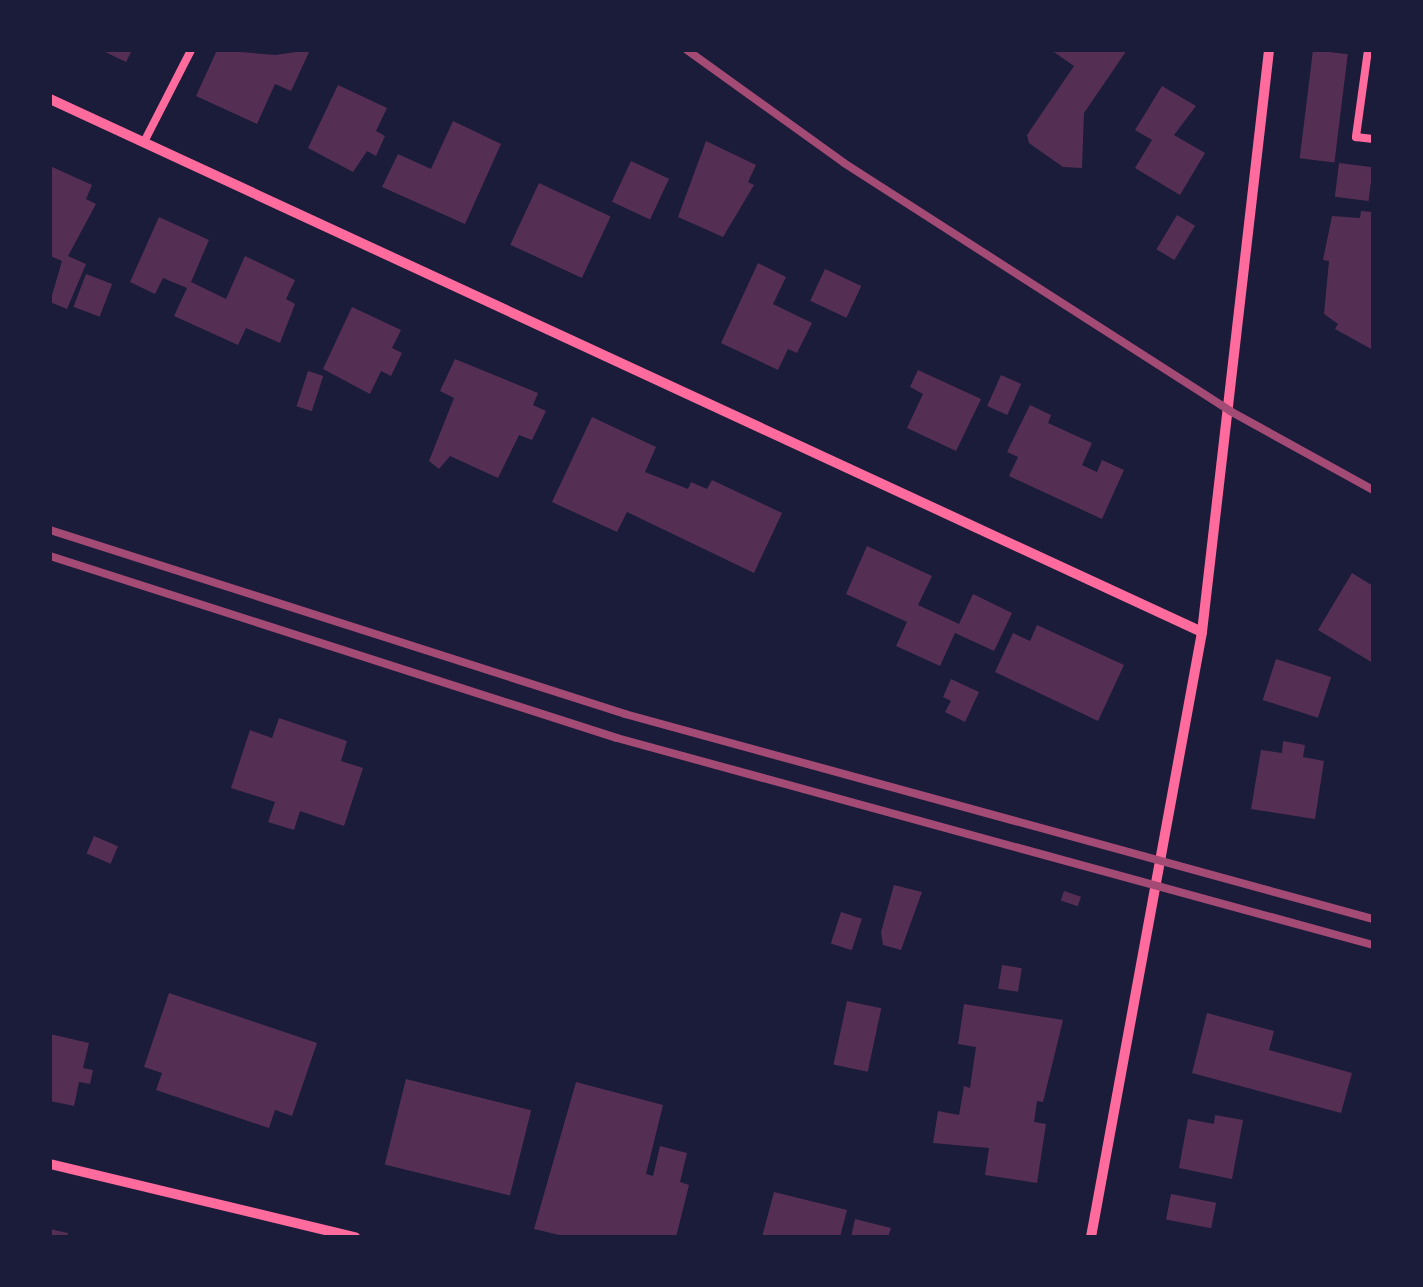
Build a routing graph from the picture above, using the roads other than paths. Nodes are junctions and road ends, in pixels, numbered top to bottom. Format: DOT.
graph roads {
  1 [pos="191,50"];
  2 [pos="1269,50"];
  3 [pos="1368,50"];
  4 [pos="50,99"];
  5 [pos="1373,140"];
  6 [pos="144,142"];
  7 [pos="1202,632"];
  8 [pos="50,1164"];
  9 [pos="356,1237"];
  10 [pos="1091,1237"];
  1 -- 6 [label="lane"];
  2 -- 7 [label="street"];
  3 -- 5 [label="lane"];
  4 -- 6 [label="street"];
  6 -- 7 [label="street"];
  7 -- 10 [label="street"];
  8 -- 9 [label="street"];
}
